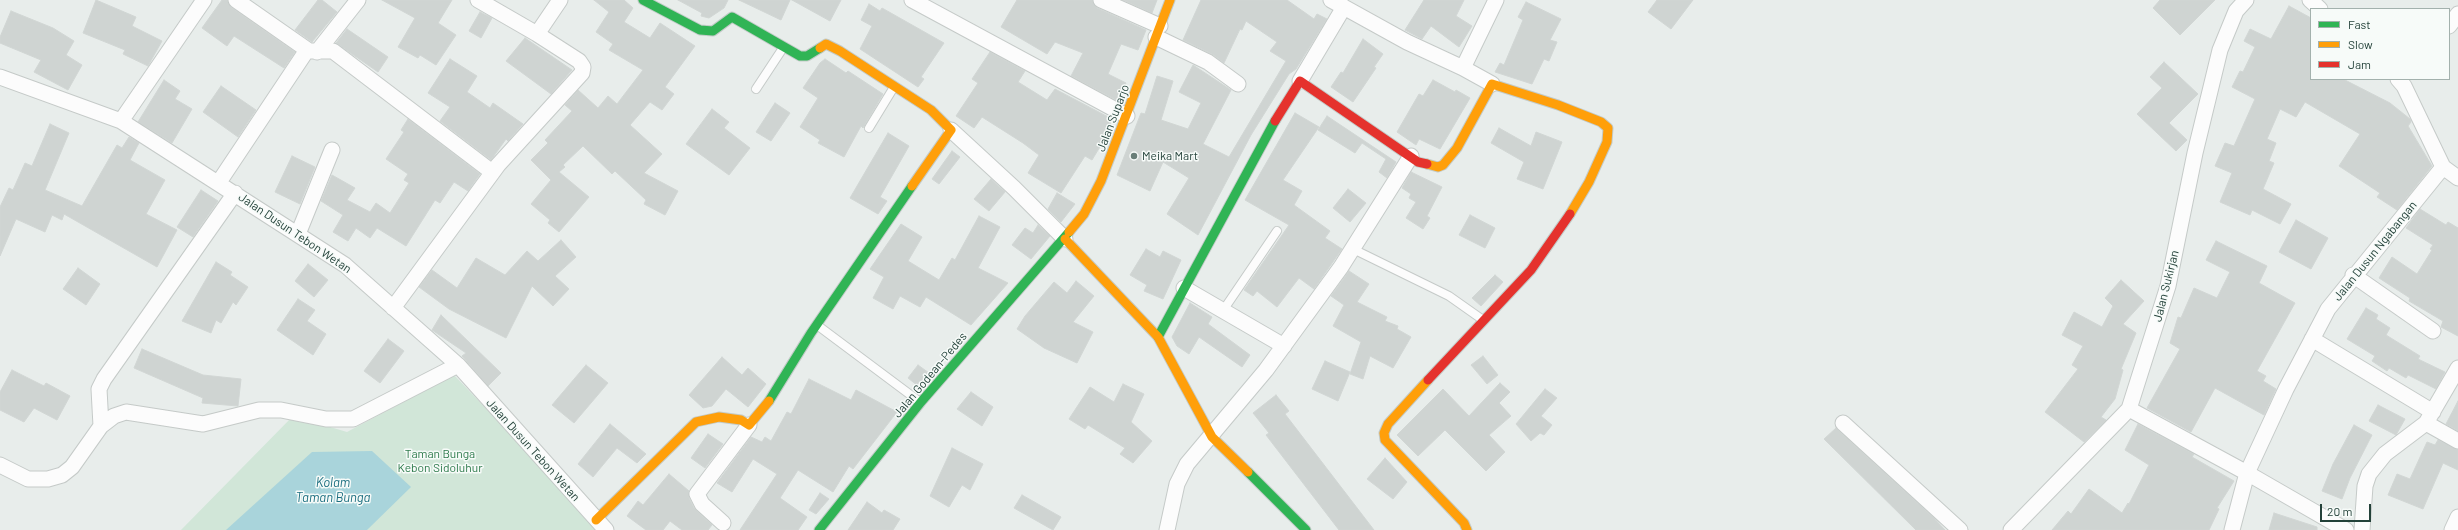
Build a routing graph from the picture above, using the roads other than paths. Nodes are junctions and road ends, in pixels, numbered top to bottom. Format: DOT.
graph roads {
  1 [pos="204,0"];
  2 [pos="236,0"];
  3 [pos="358,0"];
  4 [pos="478,0"];
  5 [pos="560,0"];
  6 [pos="643,0"];
  7 [pos="912,0"];
  8 [pos="1101,0"];
  9 [pos="1170,0"];
  10 [pos="1331,0"];
  11 [pos="1496,0"];
  12 [pos="2246,0"];
  13 [pos="2310,0"];
  14 [pos="1344,7"];
  15 [pos="2319,8"];
  16 [pos="2458,14"];
  17 [pos="2450,25"];
  18 [pos="1158,31"];
  19 [pos="537,34"];
  20 [pos="783,48"];
  21 [pos="312,51"];
  22 [pos="1463,68"];
  23 [pos="0,77"];
  24 [pos="2404,81"];
  25 [pos="1300,82"];
  26 [pos="1238,84"];
  27 [pos="1492,84"];
  28 [pos="894,88"];
  29 [pos="756,89"];
  30 [pos="1127,116"];
  31 [pos="121,121"];
  32 [pos="869,128"];
  33 [pos="951,130"];
  34 [pos="332,150"];
  35 [pos="1410,156"];
  36 [pos="2443,167"];
  37 [pos="492,172"];
  38 [pos="2458,178"];
  39 [pos="219,182"];
  40 [pos="235,192"];
  41 [pos="1278,231"];
  42 [pos="298,234"];
  43 [pos="1065,239"];
  44 [pos="1353,249"];
  45 [pos="2353,275"];
  46 [pos="1184,288"];
  47 [pos="393,308"];
  48 [pos="1222,312"];
  49 [pos="1484,321"];
  50 [pos="817,324"];
  51 [pos="2433,332"];
  52 [pos="1158,337"];
  53 [pos="2312,339"];
  54 [pos="1284,346"];
  55 [pos="458,365"];
  56 [pos="2458,368"];
  57 [pos="921,402"];
  58 [pos="2129,409"];
  59 [pos="2430,418"];
  60 [pos="1843,423"];
  61 [pos="749,425"];
  62 [pos="101,426"];
  63 [pos="1212,437"];
  64 [pos="2458,440"];
  65 [pos="0,465"];
  66 [pos="2248,473"];
  67 [pos="2458,517"];
  68 [pos="723,523"];
  69 [pos="601,525"];
  70 [pos="819,530"];
  71 [pos="1167,530"];
  72 [pos="1306,530"];
  73 [pos="1467,530"];
  74 [pos="1960,530"];
  75 [pos="2010,530"];
  76 [pos="2232,530"];
  77 [pos="2346,530"];
  78 [pos="2362,530"];
  79 [pos="2452,530"];
  1 -- 31 [label="street"];
  2 -- 21 [label="street"];
  3 -- 21 [label="street"];
  4 -- 19 [label="street"];
  5 -- 19 [label="street"];
  6 -- 20 [label="street"];
  7 -- 30 [label="street"];
  8 -- 18 [label="street"];
  9 -- 18 [label="street, Jalan Suparjo"];
  10 -- 14 [label="street"];
  11 -- 22 [label="street"];
  12 -- 58 [label="street, Jalan Sukirjan"];
  13 -- 15 [label="street"];
  14 -- 22 [label="street"];
  14 -- 25 [label="street"];
  16 -- 17 [label="street"];
  18 -- 26 [label="street"];
  18 -- 30 [label="street, Jalan Suparjo"];
  19 -- 37 [label="street"];
  20 -- 28 [label="street"];
  20 -- 29 [label="lane"];
  21 -- 37 [label="street"];
  21 -- 39 [label="street"];
  22 -- 27 [label="street"];
  23 -- 31 [label="street, Jalan Dusun Tebon Wetan"];
  24 -- 36 [label="street"];
  25 -- 35 [label="street"];
  25 -- 46 [label="street"];
  27 -- 35 [label="street"];
  27 -- 49 [label="street"];
  28 -- 32 [label="lane"];
  28 -- 33 [label="street"];
  30 -- 43 [label="street, Jalan Suparjo"];
  31 -- 39 [label="street, Jalan Dusun Tebon Wetan"];
  33 -- 43 [label="street"];
  33 -- 50 [label="street"];
  34 -- 42 [label="street"];
  35 -- 44 [label="street"];
  36 -- 38 [label="street"];
  36 -- 45 [label="street, Jalan Dusun Ngabangan"];
  37 -- 47 [label="street"];
  39 -- 40 [label="street, Jalan Dusun Tebon Wetan"];
  40 -- 42 [label="street, Jalan Dusun Tebon Wetan"];
  40 -- 62 [label="street"];
  41 -- 48 [label="lane"];
  42 -- 47 [label="street, Jalan Dusun Tebon Wetan"];
  43 -- 52 [label="street"];
  43 -- 57 [label="street, Jalan Godean-Pedes"];
  44 -- 49 [label="lane"];
  44 -- 54 [label="street"];
  45 -- 51 [label="street"];
  45 -- 53 [label="street, Jalan Dusun Ngabangan"];
  46 -- 48 [label="street"];
  46 -- 52 [label="street"];
  47 -- 55 [label="street, Jalan Dusun Tebon Wetan"];
  48 -- 54 [label="street"];
  49 -- 73 [label="street"];
  50 -- 57 [label="lane"];
  50 -- 61 [label="street"];
  52 -- 63 [label="street"];
  53 -- 59 [label="street"];
  53 -- 66 [label="street, Jalan Dusun Ngabangan"];
  54 -- 63 [label="street"];
  55 -- 62 [label="street"];
  55 -- 69 [label="street, Jalan Dusun Tebon Wetan"];
  56 -- 59 [label="street"];
  57 -- 70 [label="street, Jalan Godean-Pedes"];
  58 -- 66 [label="street"];
  58 -- 75 [label="street, Jalan Sukirjan"];
  59 -- 64 [label="street"];
  59 -- 78 [label="street"];
  60 -- 74 [label="street"];
  61 -- 68 [label="street"];
  61 -- 69 [label="street"];
  62 -- 65 [label="street"];
  63 -- 71 [label="street"];
  63 -- 72 [label="street"];
  66 -- 76 [label="street, Jalan Dusun Ngabangan"];
  66 -- 77 [label="street"];
  67 -- 79 [label="street"];
}
